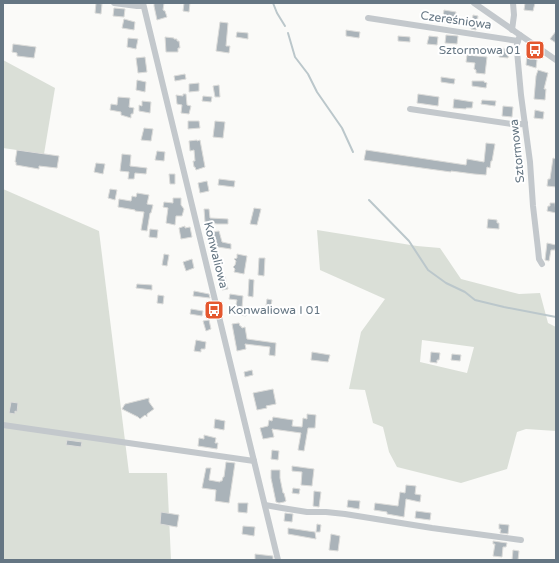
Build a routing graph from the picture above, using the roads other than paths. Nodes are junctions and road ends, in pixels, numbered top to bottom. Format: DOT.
graph roads {
  1 [pos="114,3"];
  2 [pos="474,3"];
  3 [pos="512,3"];
  4 [pos="143,4"];
  5 [pos="368,18"];
  6 [pos="512,30"];
  7 [pos="519,38"];
  8 [pos="556,60"];
  9 [pos="410,109"];
  10 [pos="525,123"];
  11 [pos="542,264"];
  12 [pos="3,425"];
  13 [pos="254,461"];
  14 [pos="265,505"];
  15 [pos="521,540"];
  16 [pos="278,560"];
  1 -- 4 [label="street"];
  2 -- 6 [label="street"];
  3 -- 6 [label="street"];
  4 -- 13 [label="street, Konwaliowa"];
  5 -- 7 [label="street, Czereśniowa"];
  6 -- 7 [label="street"];
  7 -- 8 [label="street"];
  7 -- 10 [label="street, Sztormowa"];
  9 -- 10 [label="street"];
  10 -- 11 [label="street, Sztormowa"];
  12 -- 13 [label="street"];
  13 -- 14 [label="street, Konwaliowa"];
  14 -- 15 [label="street"];
  14 -- 16 [label="street, Konwaliowa"];
}
